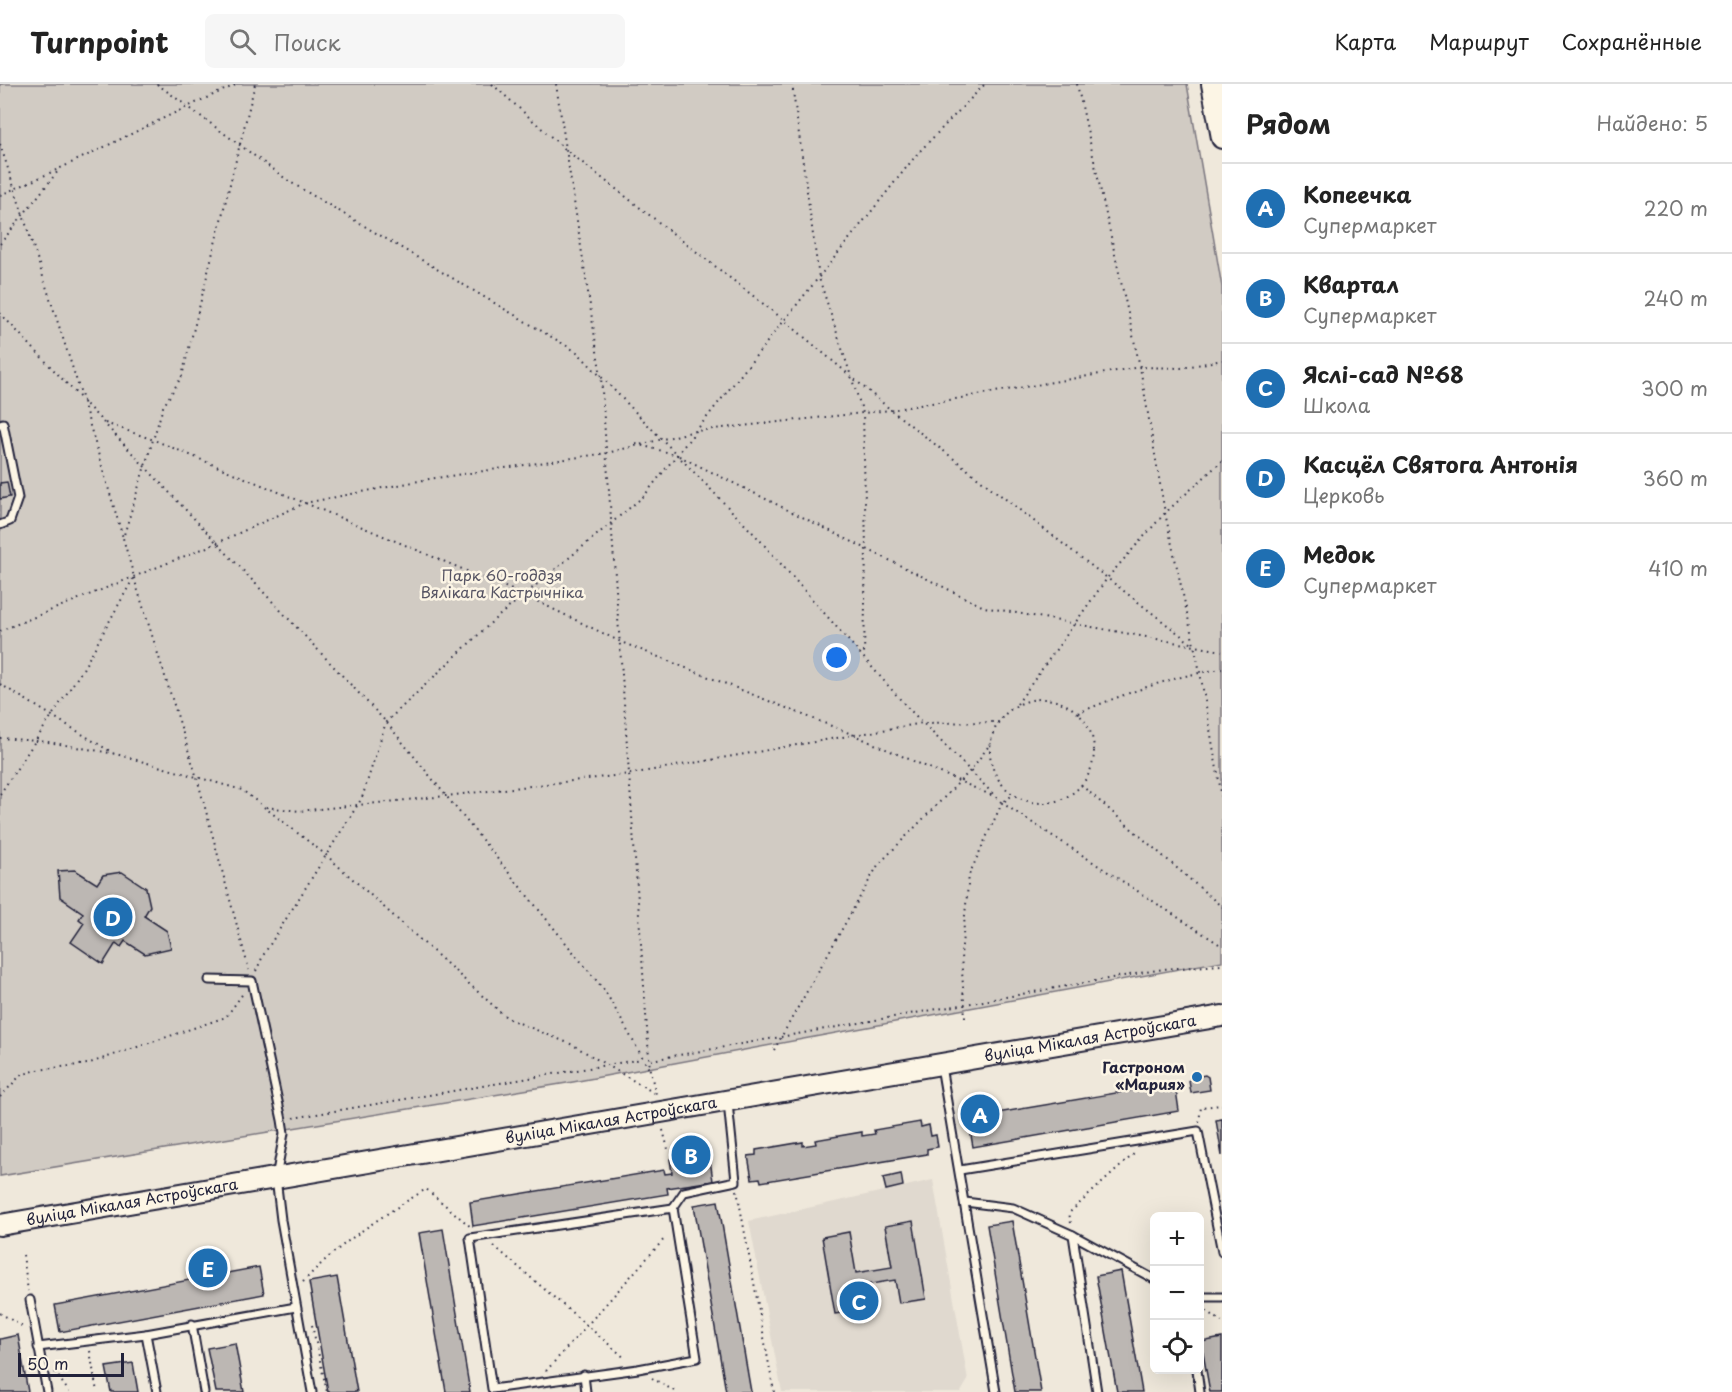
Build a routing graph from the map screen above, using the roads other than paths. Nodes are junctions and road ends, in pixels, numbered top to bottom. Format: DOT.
graph roads {
  1 [pos="1212,84"];
  2 [pos="1222,138"];
  3 [pos="0,424"];
  4 [pos="0,525"];
  5 [pos="209,980"];
  6 [pos="1222,1016"];
  7 [pos="940,1064"];
  8 [pos="727,1100"];
  9 [pos="960,1170"];
  10 [pos="276,1178"];
  11 [pos="965,1202"];
  12 [pos="673,1208"];
  13 [pos="0,1225"];
  14 [pos="1072,1235"];
  15 [pos="1222,1252"];
  16 [pos="1150,1276"];
  17 [pos="1204,1297"];
  18 [pos="1222,1297"];
  19 [pos="30,1300"];
  20 [pos="296,1307"];
  21 [pos="192,1324"];
  22 [pos="146,1334"];
  23 [pos="38,1347"];
  24 [pos="1198,1374"];
  25 [pos="584,1375"];
  26 [pos="493,1390"];
  27 [pos="47,1392"];
  28 [pos="157,1392"];
  29 [pos="204,1392"];
  30 [pos="312,1392"];
  31 [pos="586,1392"];
  32 [pos="996,1392"];
  33 [pos="1097,1392"];
  34 [pos="1200,1392"];
  1 -- 2 [label="main road"];
  3 -- 4 [label="lane"];
  5 -- 10 [label="lane"];
  6 -- 7 [label="main road, вуліца Мікалая Астроўскага"];
  7 -- 8 [label="main road, вуліца Мікалая Астроўскага"];
  7 -- 9 [label="lane"];
  8 -- 10 [label="main road, вуліца Мікалая Астроўскага"];
  8 -- 12 [label="lane"];
  9 -- 11 [label="lane"];
  9 -- 15 [label="lane"];
  10 -- 13 [label="main road, вуліца Мікалая Астроўскага"];
  10 -- 20 [label="lane"];
  11 -- 14 [label="lane"];
  11 -- 32 [label="lane"];
  12 -- 25 [label="lane"];
  12 -- 26 [label="lane"];
  14 -- 16 [label="lane"];
  14 -- 33 [label="lane"];
  17 -- 18 [label="lane"];
  19 -- 23 [label="lane"];
  20 -- 21 [label="lane"];
  20 -- 30 [label="lane"];
  21 -- 22 [label="lane"];
  21 -- 29 [label="lane"];
  22 -- 23 [label="lane"];
  22 -- 28 [label="lane"];
  23 -- 27 [label="lane"];
  24 -- 34 [label="lane"];
  25 -- 26 [label="lane"];
  25 -- 31 [label="lane"];
}
